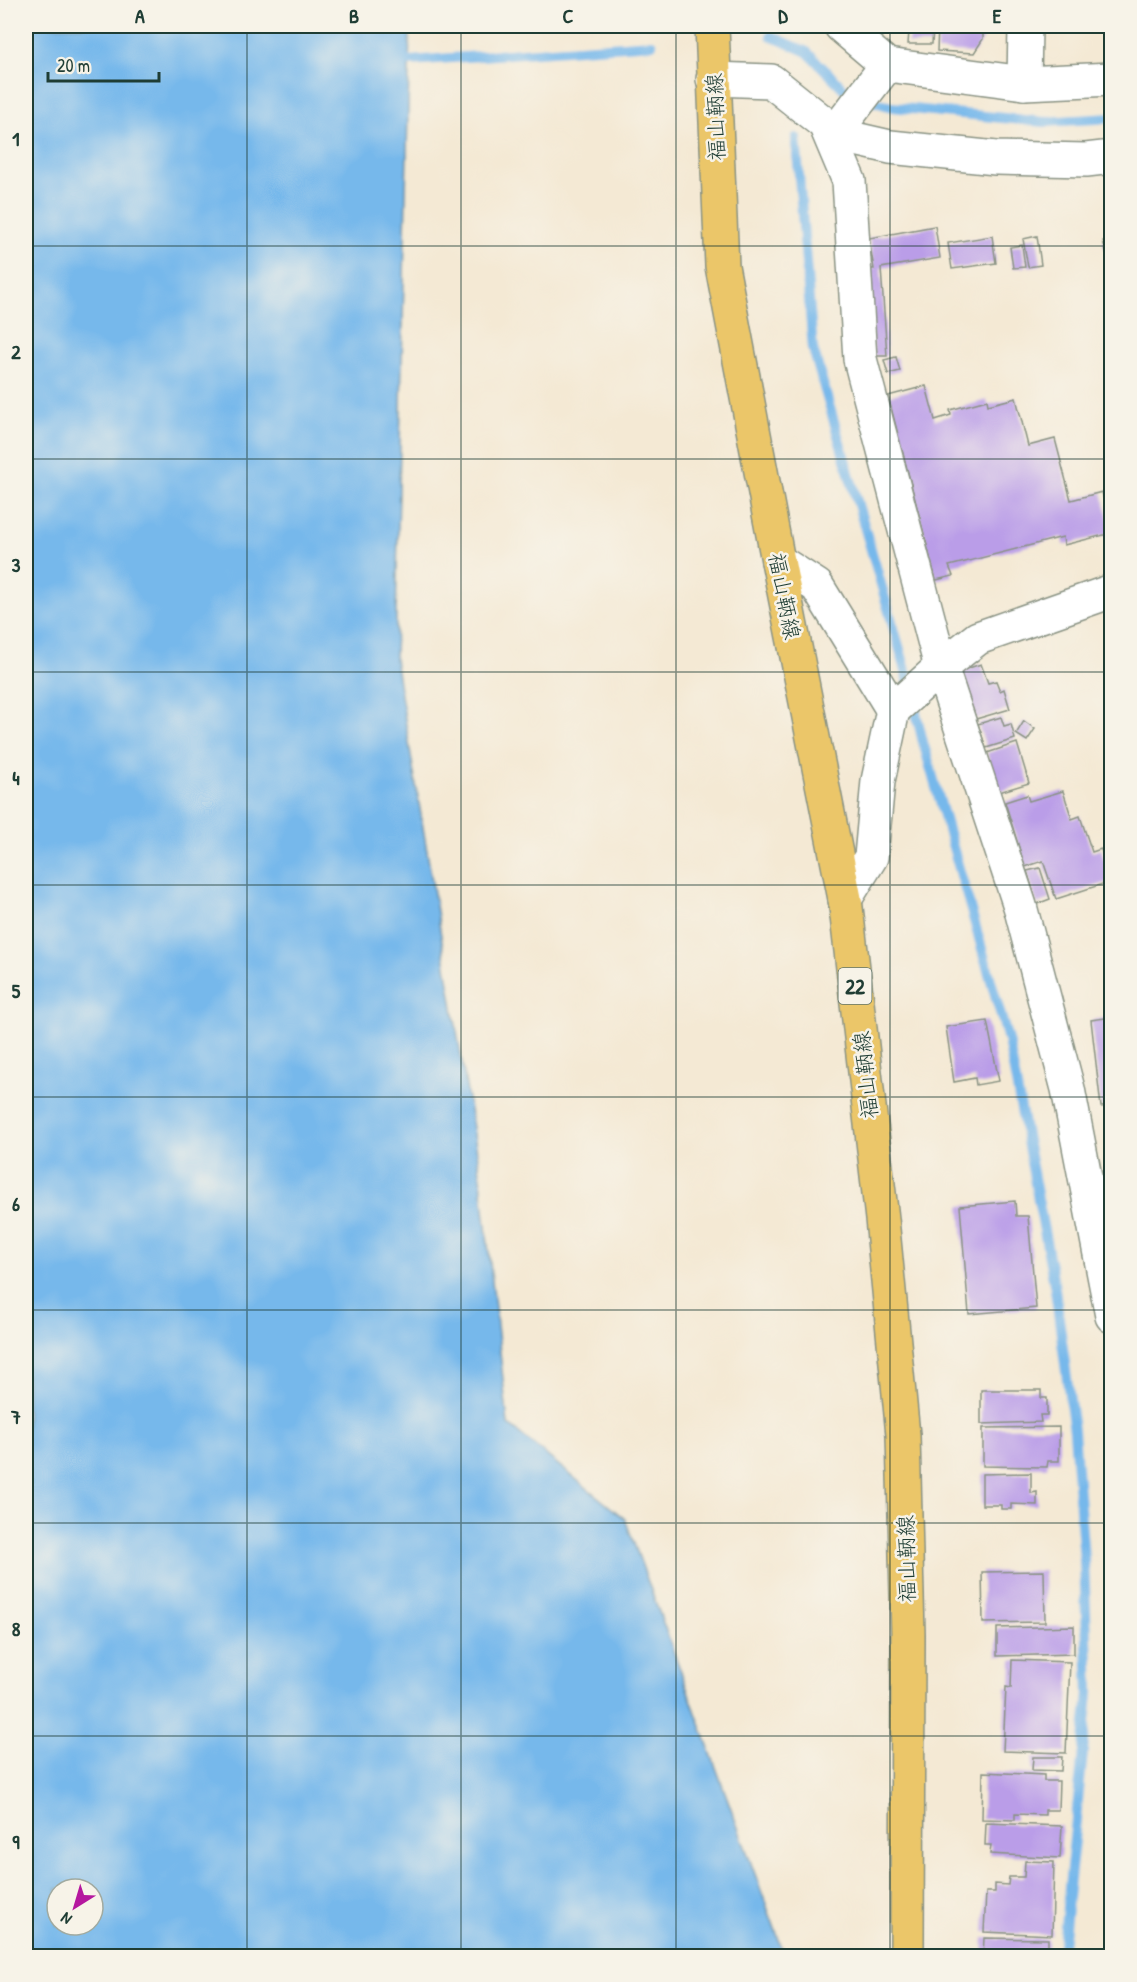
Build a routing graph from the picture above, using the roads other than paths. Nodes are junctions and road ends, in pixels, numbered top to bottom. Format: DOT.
graph roads {
  1 [pos="712,26"];
  2 [pos="841,26"];
  3 [pos="1025,26"];
  4 [pos="882,71"];
  5 [pos="713,80"];
  6 [pos="1112,80"];
  7 [pos="1024,83"];
  8 [pos="836,124"];
  9 [pos="1112,156"];
  10 [pos="778,561"];
  11 [pos="1112,591"];
  12 [pos="937,671"];
  13 [pos="898,705"];
  14 [pos="845,899"];
  15 [pos="1112,1316"];
  16 [pos="908,1956"];
  1 -- 5 [label="main road, 福山鞆線 / 22"];
  2 -- 4 [label="street"];
  3 -- 7 [label="street"];
  4 -- 7 [label="street"];
  4 -- 8 [label="street"];
  5 -- 8 [label="street"];
  5 -- 10 [label="main road, 福山鞆線 / 22"];
  6 -- 7 [label="street"];
  8 -- 9 [label="street"];
  8 -- 12 [label="street"];
  10 -- 13 [label="street"];
  10 -- 14 [label="main road, 福山鞆線 / 22"];
  11 -- 12 [label="street"];
  12 -- 13 [label="street"];
  12 -- 15 [label="street"];
  13 -- 14 [label="street"];
  14 -- 16 [label="main road, 福山鞆線 / 22"];
}
